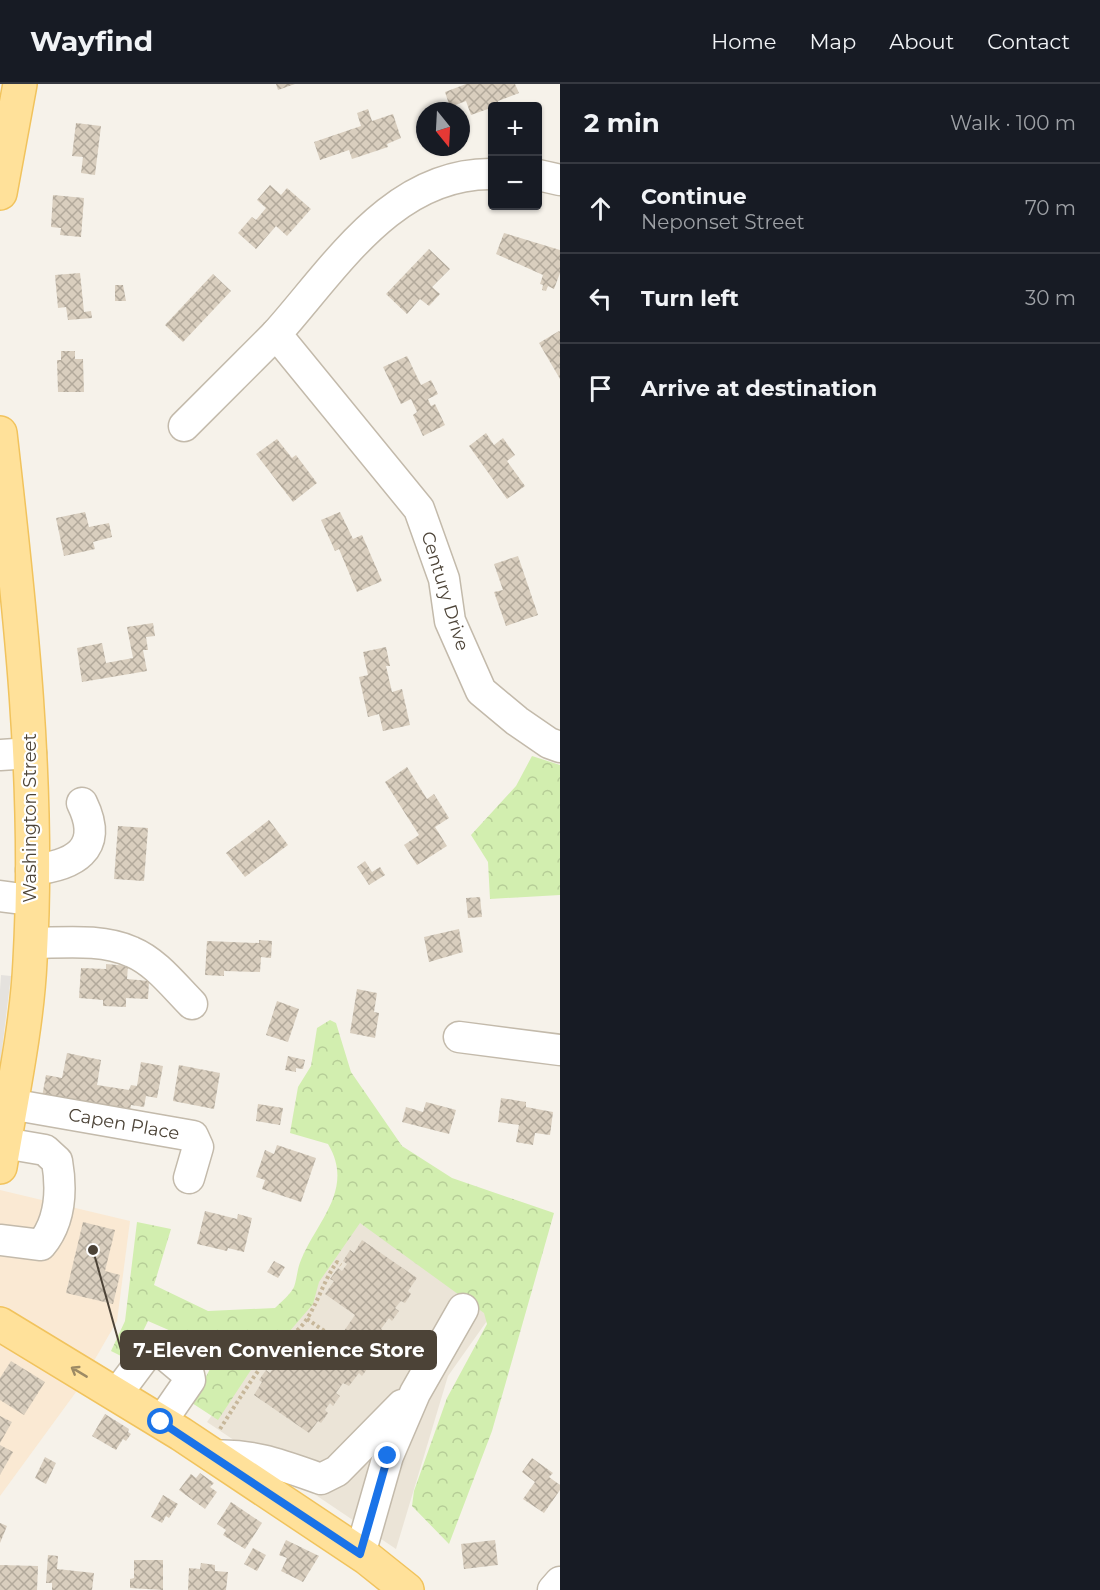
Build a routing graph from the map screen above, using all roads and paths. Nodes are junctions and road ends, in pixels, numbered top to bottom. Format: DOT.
graph roads {
  1 [pos="20,84"];
  2 [pos="5,130"];
  3 [pos="488,175"];
  4 [pos="542,176"];
  5 [pos="560,180"];
  6 [pos="0,193"];
  7 [pos="276,334"];
  8 [pos="184,426"];
  9 [pos="0,433"];
  10 [pos="9,583"];
  11 [pos="560,747"];
  12 [pos="15,754"];
  13 [pos="82,803"];
  14 [pos="20,889"];
  15 [pos="30,943"];
  16 [pos="192,1004"];
  17 [pos="459,1037"];
  18 [pos="560,1050"];
  19 [pos="10,1104"];
  20 [pos="2,1146"];
  21 [pos="189,1178"];
  22 [pos="0,1240"];
  23 [pos="341,1265"];
  24 [pos="463,1310"];
  25 [pos="307,1319"];
  26 [pos="0,1324"];
  27 [pos="333,1337"];
  28 [pos="415,1393"];
  29 [pos="116,1395"];
  30 [pos="161,1422"];
  31 [pos="213,1447"];
  32 [pos="363,1556"];
  33 [pos="560,1582"];
  34 [pos="364,1590"];
  35 [pos="407,1590"];
  36 [pos="553,1590"];
  1 -- 2 [label="main road"];
  2 -- 6 [label="main road"];
  3 -- 7 [label="street"];
  4 -- 5 [label="street"];
  7 -- 8 [label="street"];
  7 -- 11 [label="street, Century Drive"];
  9 -- 10 [label="main road, Washington Street"];
  10 -- 12 [label="main road, Washington Street"];
  12 -- 14 [label="main road, Washington Street"];
  13 -- 14 [label="street"];
  14 -- 15 [label="main road, Washington Street"];
  15 -- 16 [label="street"];
  15 -- 19 [label="main road, Washington Street"];
  17 -- 18 [label="street"];
  19 -- 20 [label="main road, Washington Street"];
  19 -- 21 [label="street, Capen Place"];
  20 -- 22 [label="street"];
  23 -- 25 [label="path"];
  24 -- 28 [label="street"];
  25 -- 27 [label="path"];
  25 -- 31 [label="path"];
  29 -- 26 [label="main road, one-way"];
  28 -- 31 [label="street"];
  28 -- 32 [label="street"];
  29 -- 30 [label="main road"];
  29 -- 30 [label="street"];
  30 -- 31 [label="main road"];
  31 -- 32 [label="main road"];
  32 -- 34 [label="main road"];
  32 -- 35 [label="main road"];
  33 -- 36 [label="street"];
}
